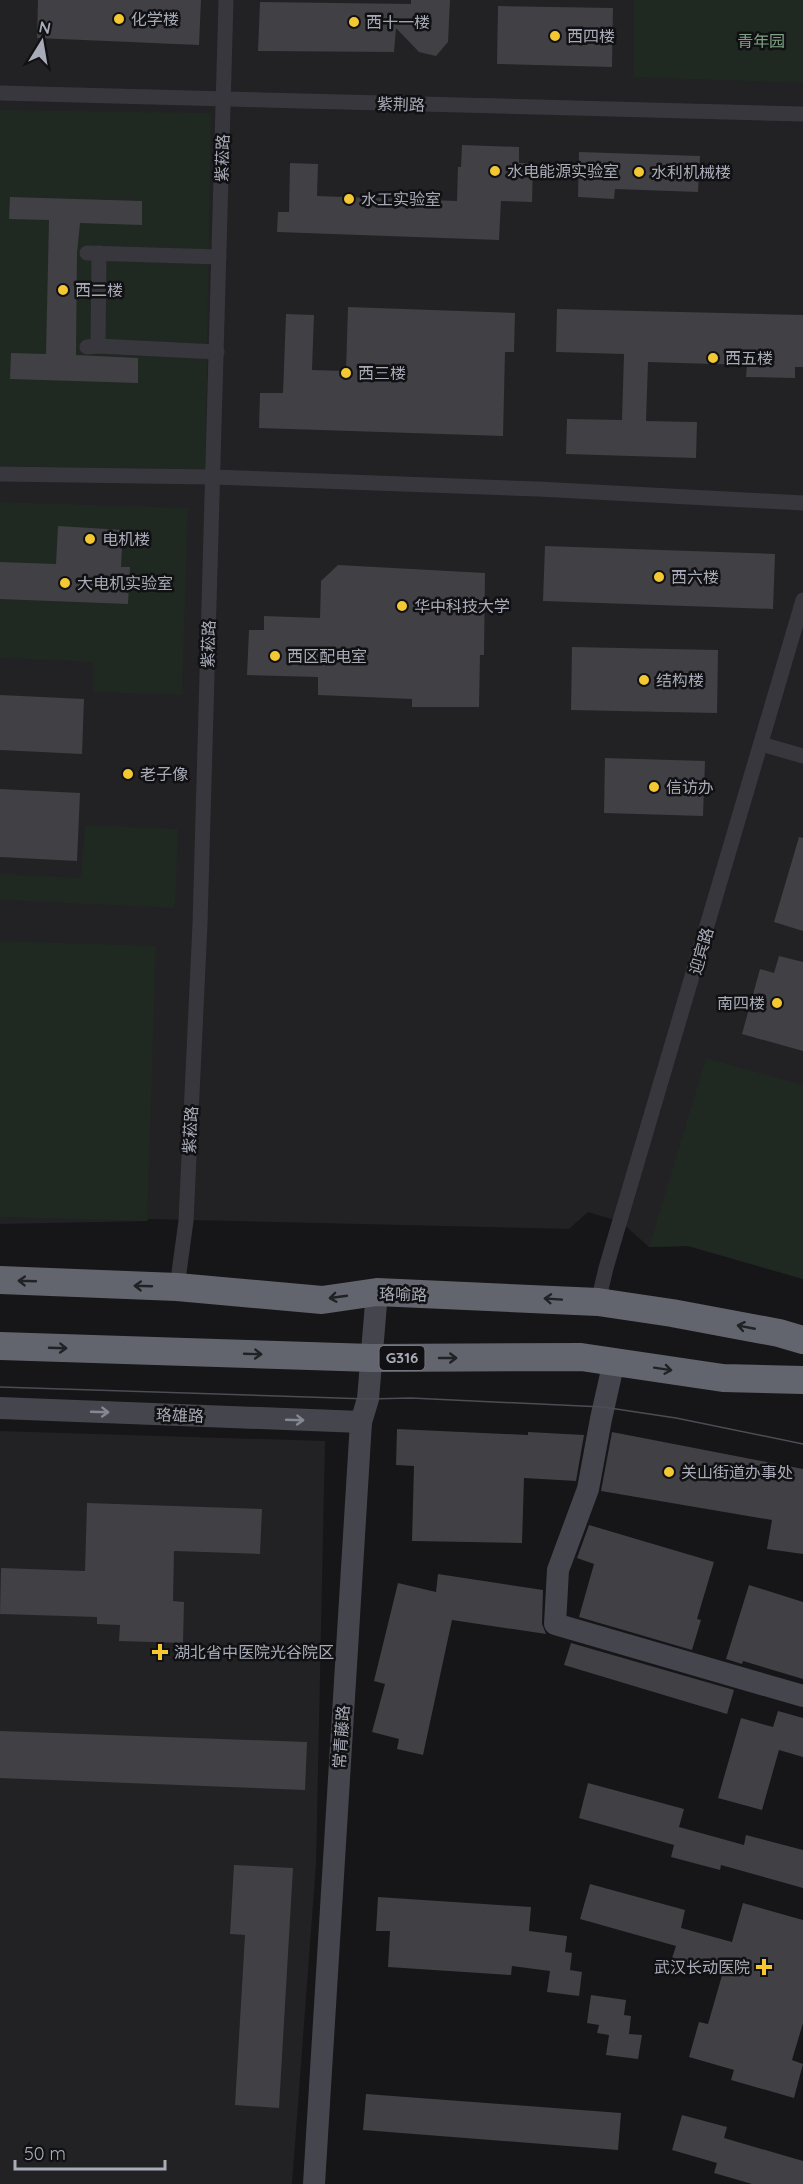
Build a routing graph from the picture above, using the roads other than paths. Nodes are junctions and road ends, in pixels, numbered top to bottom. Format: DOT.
graph roads {
  1 [pos="226,0"];
  2 [pos="0,93"];
  3 [pos="224,99"];
  4 [pos="803,114"];
  5 [pos="219,257"];
  6 [pos="217,352"];
  7 [pos="0,474"];
  8 [pos="212,477"];
  9 [pos="803,503"];
  10 [pos="803,600"];
  11 [pos="761,744"];
  12 [pos="803,756"];
  13 [pos="0,1280"];
  14 [pos="177,1287"];
  15 [pos="377,1292"];
  16 [pos="598,1302"];
  17 [pos="803,1340"];
  18 [pos="0,1346"];
  19 [pos="372,1358"];
  20 [pos="614,1361"];
  21 [pos="803,1380"];
  22 [pos="0,1408"];
  23 [pos="361,1422"];
  24 [pos="803,1696"];
  25 [pos="314,2184"];
  1 -- 3 [label="street, 紫菘路"];
  2 -- 3 [label="street, 紫荆路"];
  3 -- 4 [label="street, 紫荆路"];
  3 -- 5 [label="street, 紫菘路"];
  5 -- 6 [label="street, 紫菘路"];
  5 -- 6 [label="street"];
  6 -- 8 [label="street, 紫菘路"];
  7 -- 8 [label="street"];
  8 -- 9 [label="street"];
  8 -- 14 [label="street, 紫菘路"];
  10 -- 11 [label="street, 迎宾路"];
  11 -- 12 [label="street"];
  11 -- 16 [label="street, 迎宾路"];
  14 -- 13 [label="highway, 珞喻路, one-way"];
  15 -- 14 [label="highway, 珞喻路, one-way"];
  16 -- 15 [label="highway, 珞喻路, one-way"];
  15 -- 19 [label="street, 常青藤路"];
  17 -- 16 [label="highway, 珞喻路, one-way"];
  18 -- 19 [label="highway, G316, one-way"];
  19 -- 20 [label="highway, G316, one-way"];
  19 -- 23 [label="street, 常青藤路"];
  20 -- 21 [label="highway, G316, one-way"];
  20 -- 24 [label="street"];
  22 -- 23 [label="street, 珞雄路, one-way"];
  23 -- 25 [label="street, 常青藤路"];
}
